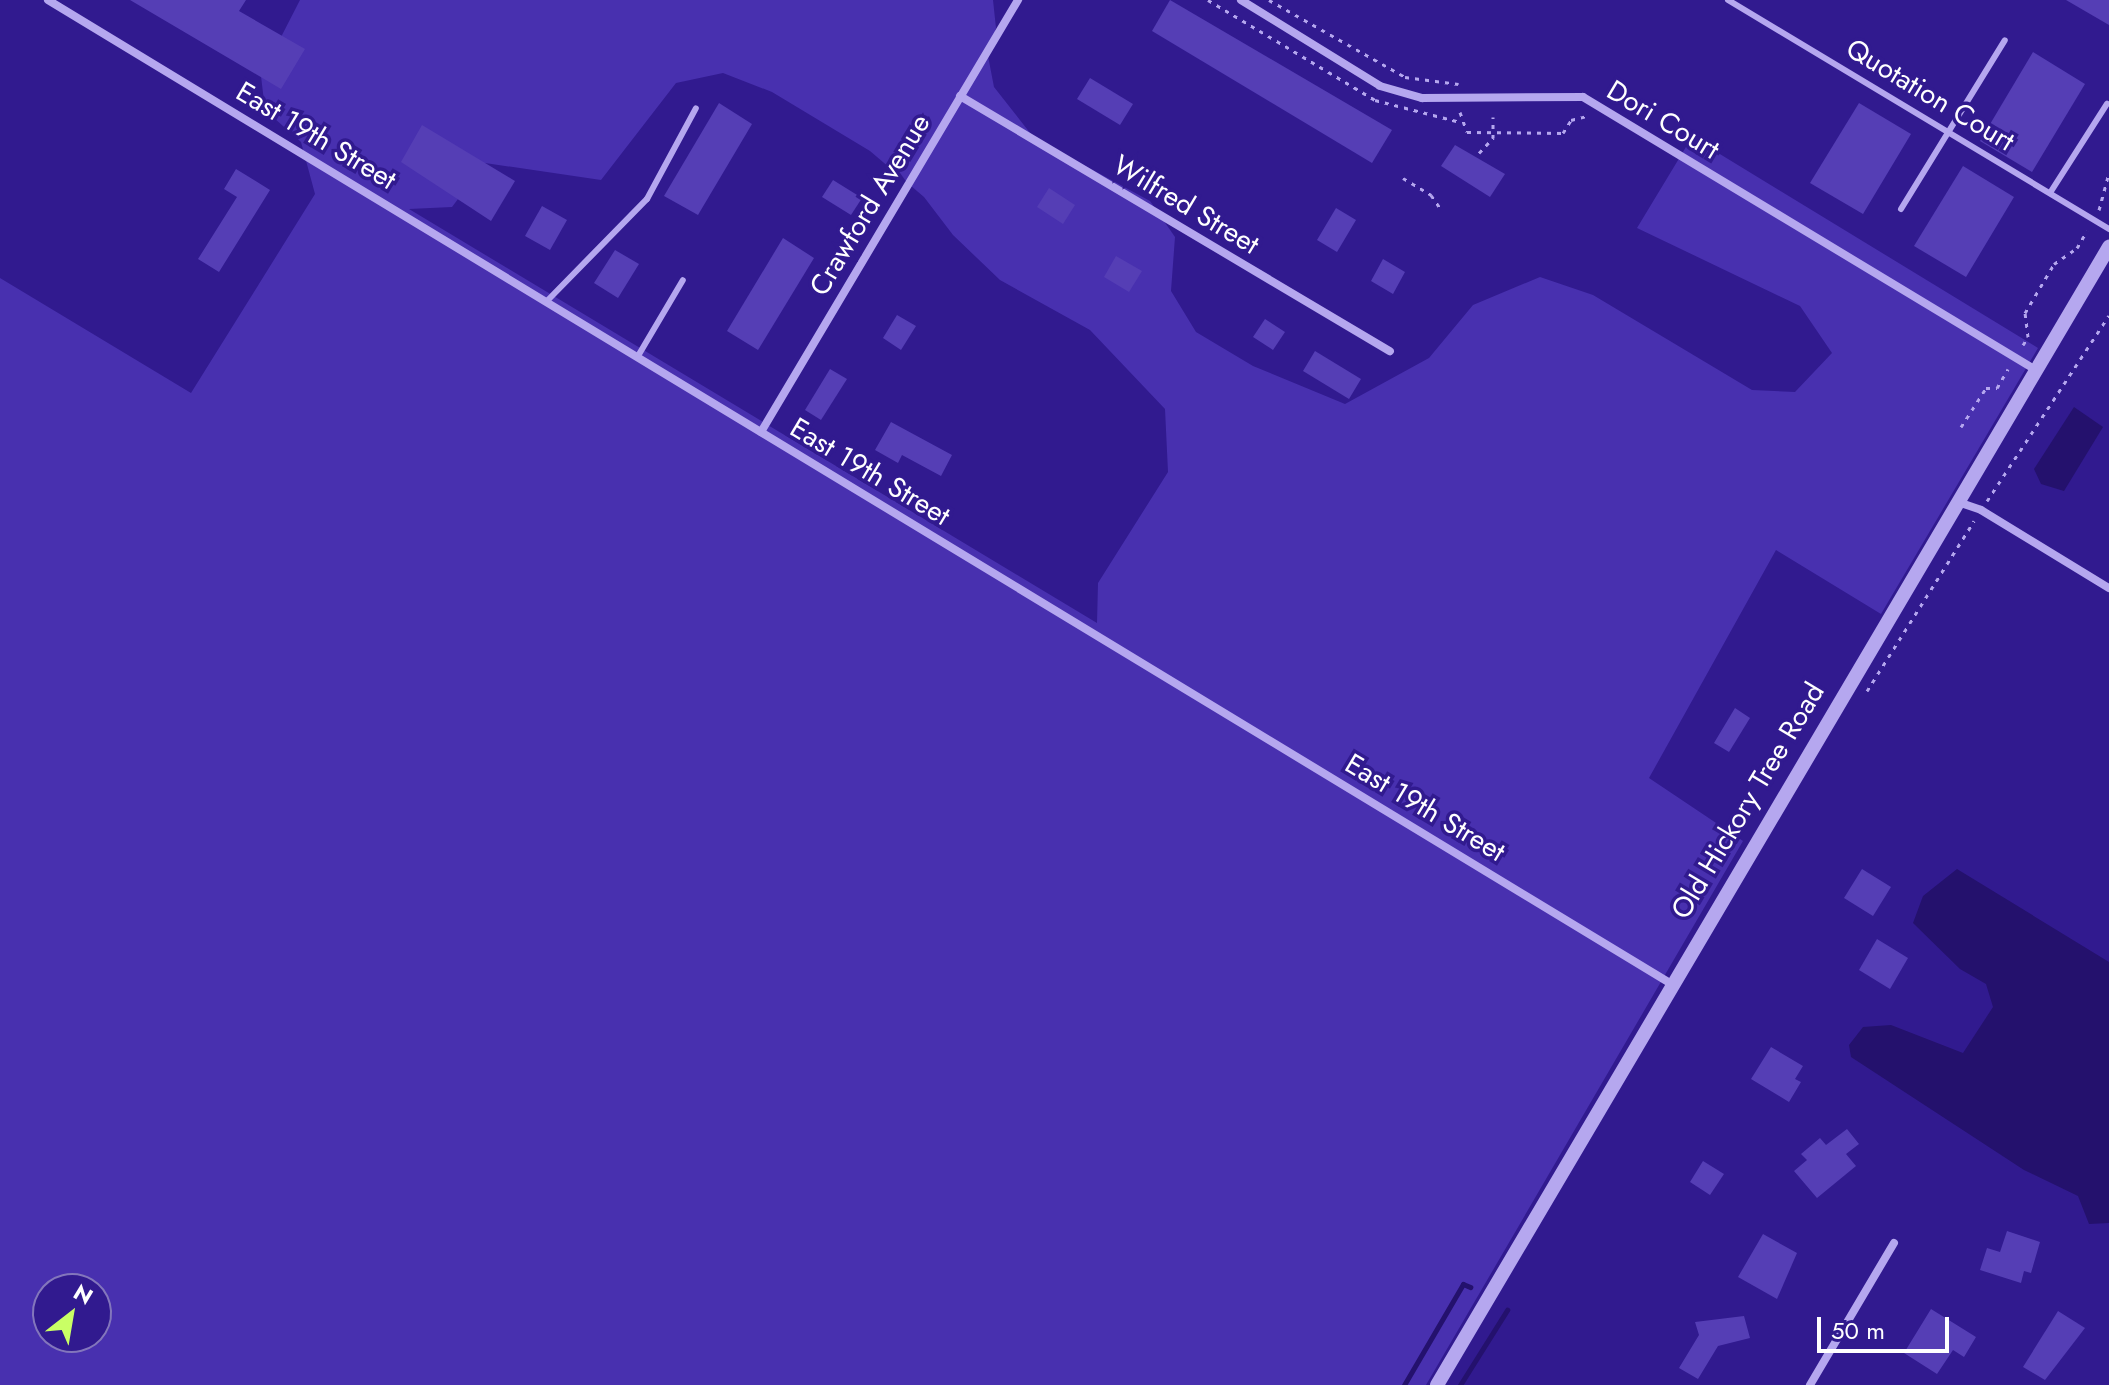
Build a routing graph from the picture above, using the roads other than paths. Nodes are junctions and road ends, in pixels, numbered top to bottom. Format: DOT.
graph roads {
  1 [pos="48,0"];
  2 [pos="1018,0"];
  3 [pos="1241,0"];
  4 [pos="1728,0"];
  5 [pos="2005,40"];
  6 [pos="960,96"];
  7 [pos="2107,104"];
  8 [pos="696,108"];
  9 [pos="1947,132"];
  10 [pos="2050,193"];
  11 [pos="1901,209"];
  12 [pos="2109,229"];
  13 [pos="2109,247"];
  14 [pos="683,280"];
  15 [pos="547,301"];
  16 [pos="1390,351"];
  17 [pos="638,356"];
  18 [pos="2036,370"];
  19 [pos="761,432"];
  20 [pos="1958,502"];
  21 [pos="2109,588"];
  22 [pos="1670,983"];
  23 [pos="1894,1243"];
  24 [pos="1437,1385"];
  25 [pos="1810,1385"];
  1 -- 15 [label="street, East 19th Street"];
  2 -- 6 [label="street, Crawford Avenue"];
  3 -- 18 [label="street, Dori Court"];
  4 -- 9 [label="lane, Quotation Court"];
  5 -- 9 [label="lane"];
  6 -- 16 [label="street, Wilfred Street"];
  6 -- 19 [label="street, Crawford Avenue"];
  7 -- 10 [label="lane"];
  8 -- 15 [label="lane"];
  9 -- 10 [label="lane, Quotation Court"];
  9 -- 11 [label="lane"];
  10 -- 12 [label="lane, Quotation Court"];
  13 -- 18 [label="street, Old Hickory Tree Road"];
  14 -- 17 [label="lane"];
  15 -- 17 [label="street, East 19th Street"];
  17 -- 19 [label="street, East 19th Street"];
  18 -- 20 [label="street, Old Hickory Tree Road"];
  19 -- 22 [label="street, East 19th Street"];
  20 -- 21 [label="street"];
  20 -- 22 [label="street, Old Hickory Tree Road"];
  22 -- 24 [label="street, Old Hickory Tree Road"];
  23 -- 25 [label="street"];
}
